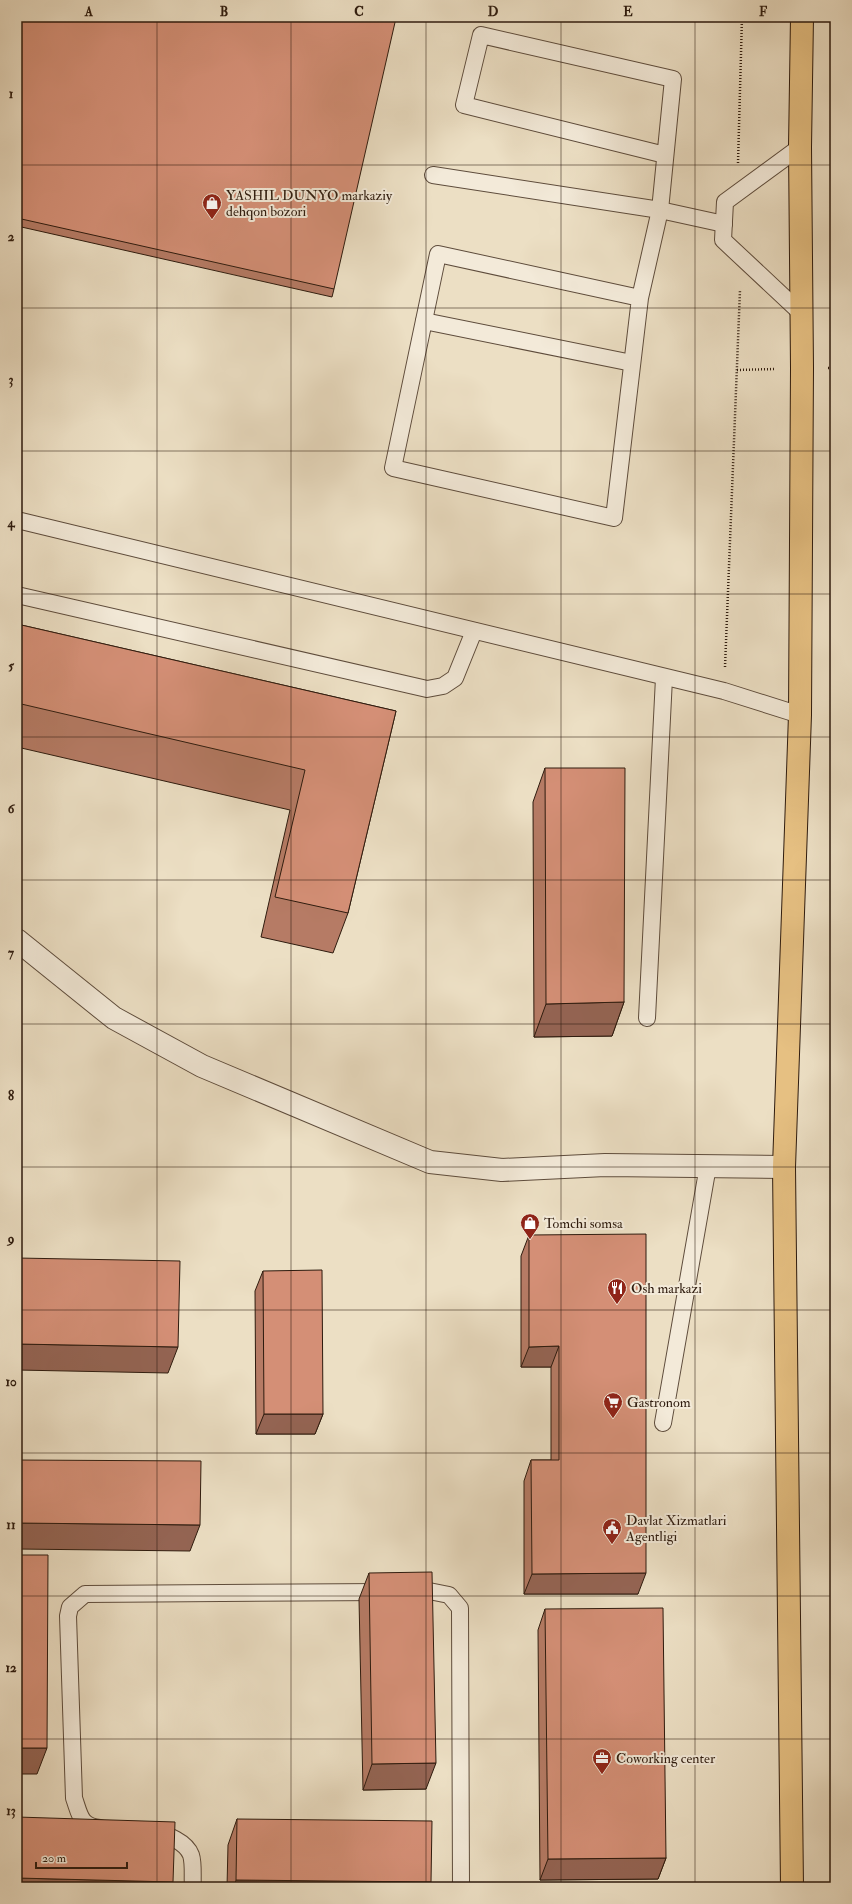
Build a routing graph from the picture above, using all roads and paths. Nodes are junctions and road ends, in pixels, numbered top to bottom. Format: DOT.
graph roads {
  1 [pos="742,17"];
  2 [pos="802,17"];
  3 [pos="800,147"];
  4 [pos="665,155"];
  5 [pos="433,175"];
  6 [pos="737,193"];
  7 [pos="660,210"];
  8 [pos="724,224"];
  9 [pos="741,258"];
  10 [pos="640,298"];
  11 [pos="802,314"];
  12 [pos="424,322"];
  13 [pos="632,363"];
  14 [pos="17,520"];
  15 [pos="17,595"];
  16 [pos="474,631"];
  17 [pos="664,678"];
  18 [pos="724,692"];
  19 [pos="800,714"];
  20 [pos="17,940"];
  21 [pos="647,1018"];
  22 [pos="708,1166"];
  23 [pos="784,1167"];
  24 [pos="663,1423"];
  25 [pos="113,1829"];
  26 [pos="136,1831"];
  27 [pos="193,1887"];
  28 [pos="461,1887"];
  29 [pos="792,1887"];
  1 -- 6 [label="path"];
  2 -- 3 [label="main road"];
  3 -- 6 [label="lane"];
  3 -- 11 [label="main road"];
  4 -- 4 [label="lane"];
  4 -- 7 [label="lane"];
  5 -- 7 [label="lane"];
  6 -- 8 [label="lane"];
  7 -- 8 [label="lane"];
  7 -- 10 [label="lane"];
  8 -- 9 [label="lane"];
  9 -- 11 [label="lane"];
  9 -- 18 [label="path"];
  10 -- 12 [label="lane"];
  10 -- 13 [label="lane"];
  11 -- 19 [label="main road"];
  12 -- 13 [label="lane"];
  12 -- 13 [label="lane"];
  14 -- 16 [label="lane"];
  15 -- 16 [label="lane"];
  16 -- 17 [label="lane"];
  17 -- 18 [label="lane"];
  17 -- 21 [label="lane"];
  18 -- 19 [label="lane"];
  19 -- 23 [label="main road"];
  20 -- 22 [label="street"];
  22 -- 23 [label="street"];
  22 -- 24 [label="lane"];
  23 -- 29 [label="main road"];
  25 -- 28 [label="lane"];
  26 -- 27 [label="lane"];
}
